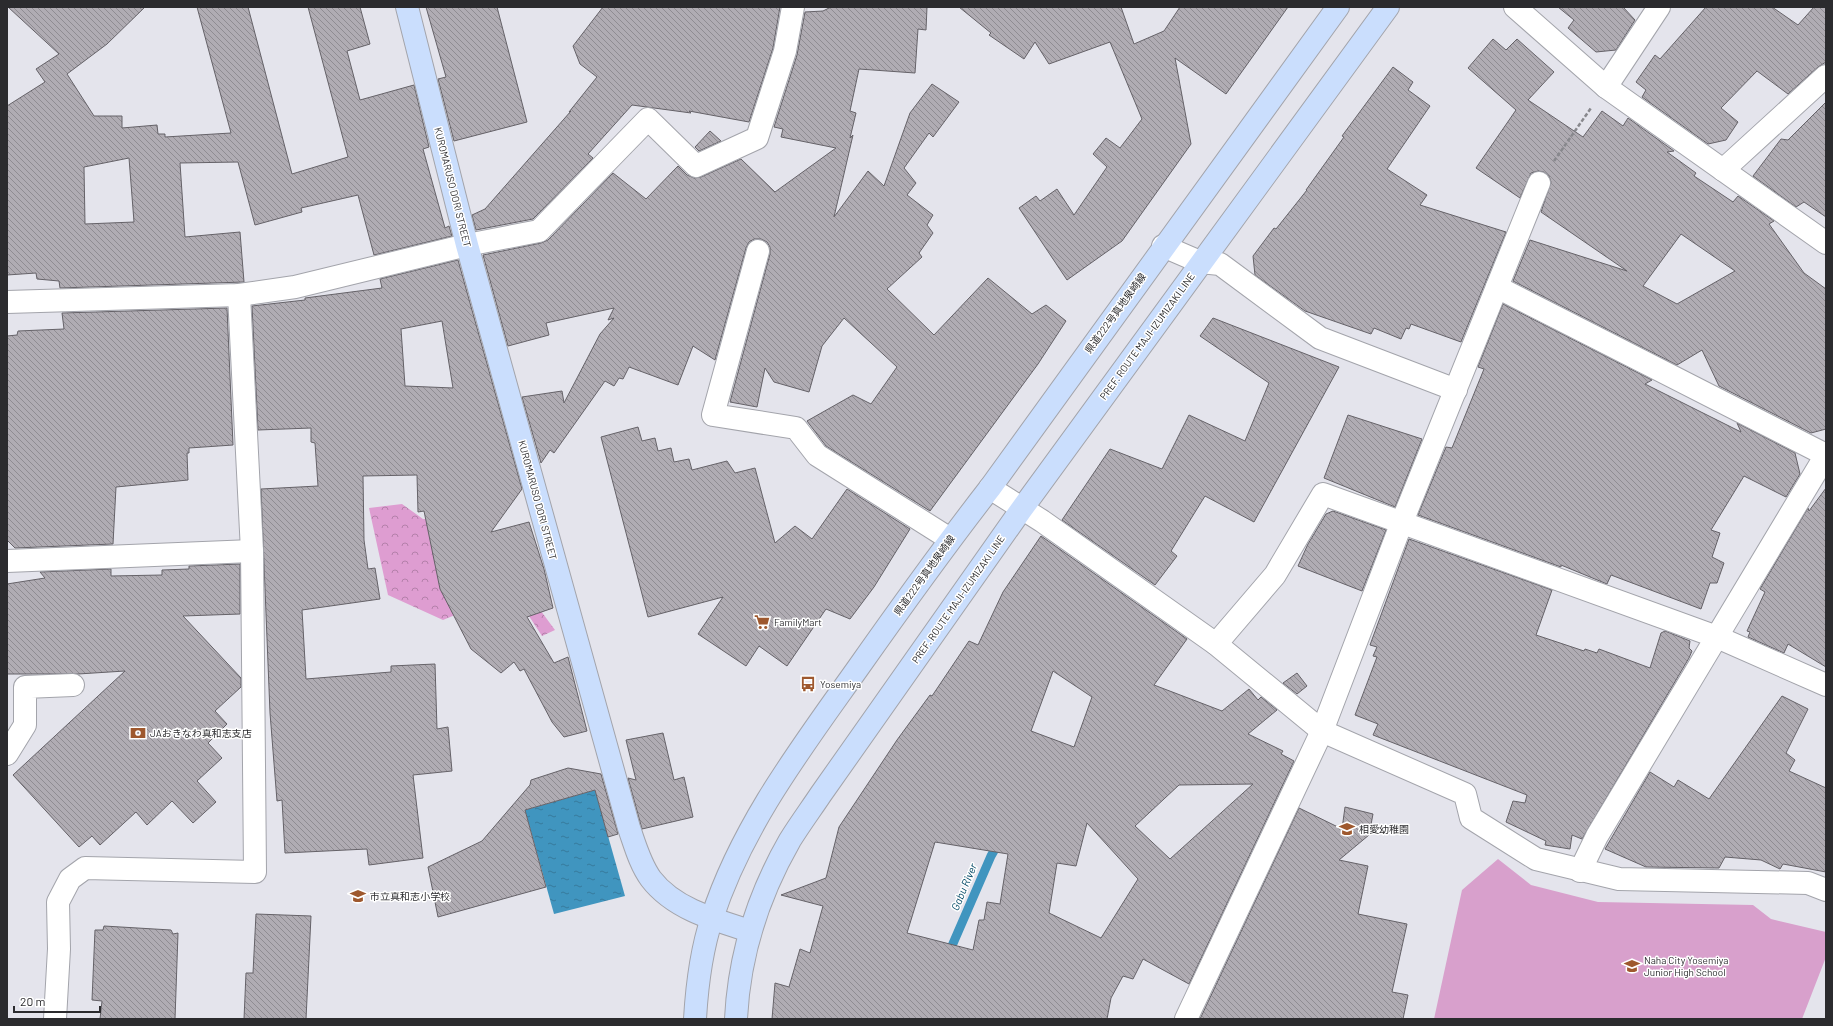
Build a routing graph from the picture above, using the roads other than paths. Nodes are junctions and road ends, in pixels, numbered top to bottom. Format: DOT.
graph roads {
  1 [pos="407,7"];
  2 [pos="793,7"];
  3 [pos="1338,7"];
  4 [pos="1388,7"];
  5 [pos="1515,7"];
  6 [pos="1659,7"];
  7 [pos="1826,76"];
  8 [pos="1606,87"];
  9 [pos="1723,170"];
  10 [pos="1539,184"];
  11 [pos="1826,243"];
  12 [pos="467,245"];
  13 [pos="1163,246"];
  14 [pos="758,251"];
  15 [pos="1200,262"];
  16 [pos="1497,288"];
  17 [pos="239,295"];
  18 [pos="7,302"];
  19 [pos="1456,390"];
  20 [pos="1826,455"];
  21 [pos="990,488"];
  22 [pos="1021,510"];
  23 [pos="1402,522"];
  24 [pos="950,539"];
  25 [pos="252,551"];
  26 [pos="7,561"];
  27 [pos="1717,637"];
  28 [pos="1216,644"];
  29 [pos="73,684"];
  30 [pos="1826,685"];
  31 [pos="16,687"];
  32 [pos="1322,731"];
  33 [pos="7,754"];
  34 [pos="1580,871"];
  35 [pos="1826,890"];
  36 [pos="712,919"];
  37 [pos="750,931"];
  38 [pos="55,1019"];
  39 [pos="695,1019"];
  40 [pos="736,1019"];
  41 [pos="1186,1019"];
  1 -- 12 [label="main road, KUROMARUSO DORI STREET"];
  2 -- 12 [label="street"];
  3 -- 13 [label="main road, 県道222号真地泉崎線"];
  4 -- 15 [label="main road, PREF. ROUTE MAJI-IZUMIZAKI LINE"];
  5 -- 8 [label="street"];
  6 -- 8 [label="street"];
  7 -- 9 [label="street"];
  8 -- 9 [label="street"];
  9 -- 11 [label="street"];
  10 -- 16 [label="street"];
  12 -- 17 [label="street"];
  12 -- 36 [label="main road, KUROMARUSO DORI STREET"];
  13 -- 15 [label="street"];
  13 -- 21 [label="main road, 県道222号真地泉崎線"];
  14 -- 24 [label="street"];
  15 -- 19 [label="street"];
  15 -- 22 [label="main road, PREF. ROUTE MAJI-IZUMIZAKI LINE"];
  16 -- 19 [label="street"];
  16 -- 20 [label="street"];
  17 -- 18 [label="street"];
  17 -- 25 [label="street"];
  19 -- 23 [label="street"];
  20 -- 27 [label="street"];
  21 -- 22 [label="street"];
  21 -- 24 [label="main road, 県道222号真地泉崎線"];
  22 -- 28 [label="street"];
  22 -- 37 [label="main road"];
  23 -- 27 [label="street"];
  23 -- 28 [label="street"];
  23 -- 32 [label="street"];
  24 -- 36 [label="main road, 県道222号真地泉崎線"];
  25 -- 26 [label="street"];
  25 -- 38 [label="street"];
  27 -- 30 [label="street"];
  27 -- 34 [label="street"];
  28 -- 32 [label="street"];
  29 -- 31 [label="street"];
  31 -- 33 [label="street"];
  32 -- 34 [label="street"];
  32 -- 41 [label="street"];
  34 -- 35 [label="street"];
  36 -- 37 [label="main road, KUROMARUSO DORI STREET"];
  36 -- 39 [label="main road, 県道222号真地泉崎線"];
  37 -- 40 [label="main road"];
}
